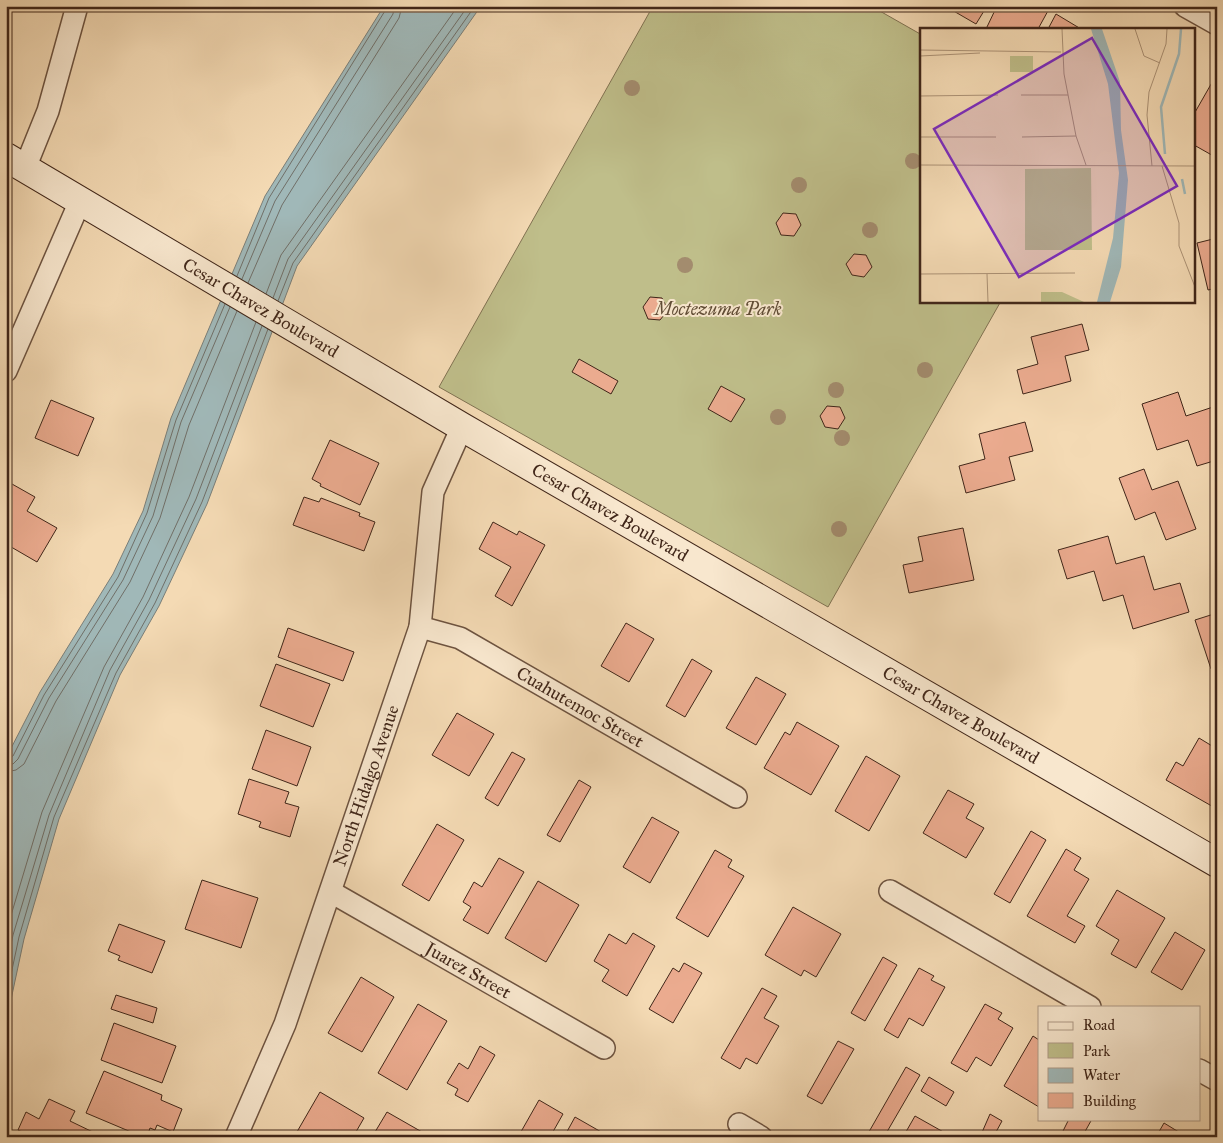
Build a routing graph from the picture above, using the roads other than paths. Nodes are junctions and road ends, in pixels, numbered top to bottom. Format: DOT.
graph roads {
  1 [pos="77,6"];
  2 [pos="1185,6"];
  3 [pos="1217,24"];
  4 [pos="16,162"];
  5 [pos="81,199"];
  6 [pos="6,371"];
  7 [pos="462,427"];
  8 [pos="420,627"];
  9 [pos="736,797"];
  10 [pos="1217,863"];
  11 [pos="890,891"];
  12 [pos="330,892"];
  13 [pos="1088,1006"];
  14 [pos="604,1048"];
  15 [pos="1200,1071"];
  16 [pos="1217,1080"];
  17 [pos="739,1124"];
  18 [pos="236,1137"];
  19 [pos="761,1137"];
  1 -- 4 [label="street"];
  2 -- 3 [label="street"];
  4 -- 5 [label="street, Cesar Chavez Boulevard"];
  5 -- 6 [label="street"];
  5 -- 7 [label="street, Cesar Chavez Boulevard"];
  7 -- 8 [label="street, North Hidalgo Avenue"];
  7 -- 10 [label="street, Cesar Chavez Boulevard"];
  8 -- 9 [label="street, Cuahutemoc Street"];
  8 -- 12 [label="street, North Hidalgo Avenue"];
  11 -- 13 [label="street"];
  12 -- 14 [label="street, Juarez Street"];
  12 -- 18 [label="street, North Hidalgo Avenue"];
  15 -- 16 [label="street"];
  17 -- 19 [label="street"];
}
